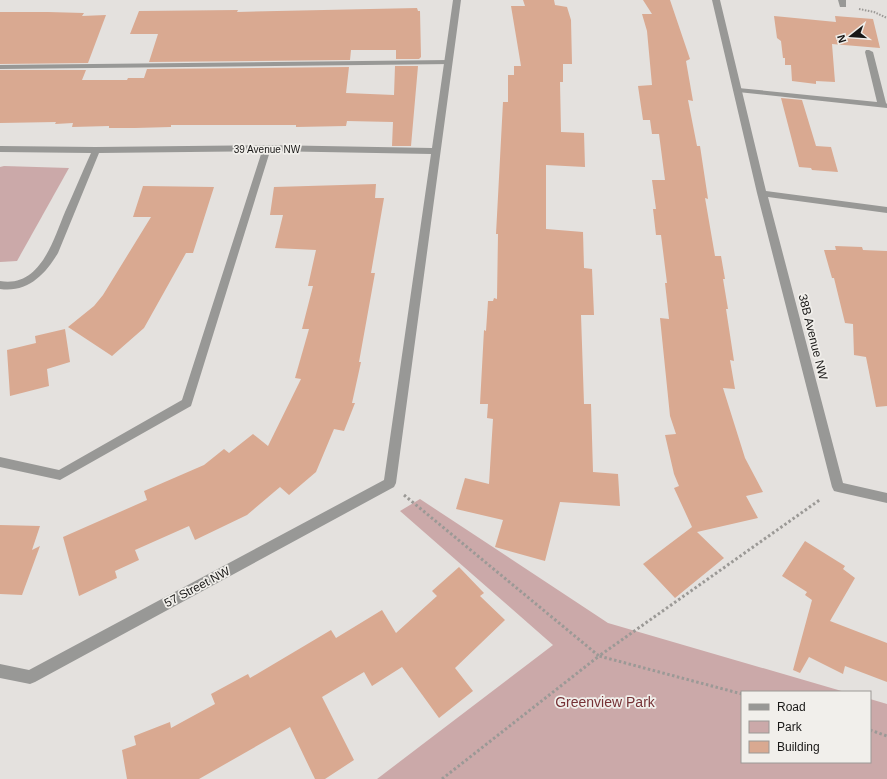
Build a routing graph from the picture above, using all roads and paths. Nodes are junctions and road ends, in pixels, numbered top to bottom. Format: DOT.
graph roads {
  1 [pos="457,0"];
  2 [pos="716,0"];
  3 [pos="843,2"];
  4 [pos="887,18"];
  5 [pos="869,52"];
  6 [pos="449,62"];
  7 [pos="0,67"];
  8 [pos="738,90"];
  9 [pos="884,105"];
  10 [pos="267,148"];
  11 [pos="0,149"];
  12 [pos="96,150"];
  13 [pos="437,151"];
  14 [pos="762,193"];
  15 [pos="887,210"];
  16 [pos="0,285"];
  17 [pos="0,462"];
  18 [pos="390,483"];
  19 [pos="838,487"];
  20 [pos="887,498"];
  21 [pos="599,656"];
  22 [pos="0,671"];
  23 [pos="741,694"];
  24 [pos="871,730"];
  25 [pos="887,736"];
  26 [pos="442,779"];
  1 -- 6 [label="street"];
  2 -- 8 [label="street, 38B Avenue NW"];
  3 -- 4 [label="path"];
  5 -- 9 [label="street"];
  6 -- 7 [label="street"];
  6 -- 13 [label="street"];
  8 -- 9 [label="street"];
  8 -- 14 [label="street, 38B Avenue NW"];
  10 -- 12 [label="street, 39 Avenue NW"];
  10 -- 13 [label="street, 39 Avenue NW"];
  10 -- 17 [label="street"];
  11 -- 12 [label="street, 39 Avenue NW"];
  12 -- 16 [label="street"];
  13 -- 18 [label="street"];
  14 -- 15 [label="street"];
  14 -- 19 [label="street, 38B Avenue NW"];
  18 -- 21 [label="path"];
  18 -- 22 [label="street, 57 Street NW"];
  19 -- 20 [label="street"];
  19 -- 21 [label="path"];
  21 -- 23 [label="path"];
  21 -- 26 [label="path"];
  24 -- 25 [label="path"];
}
